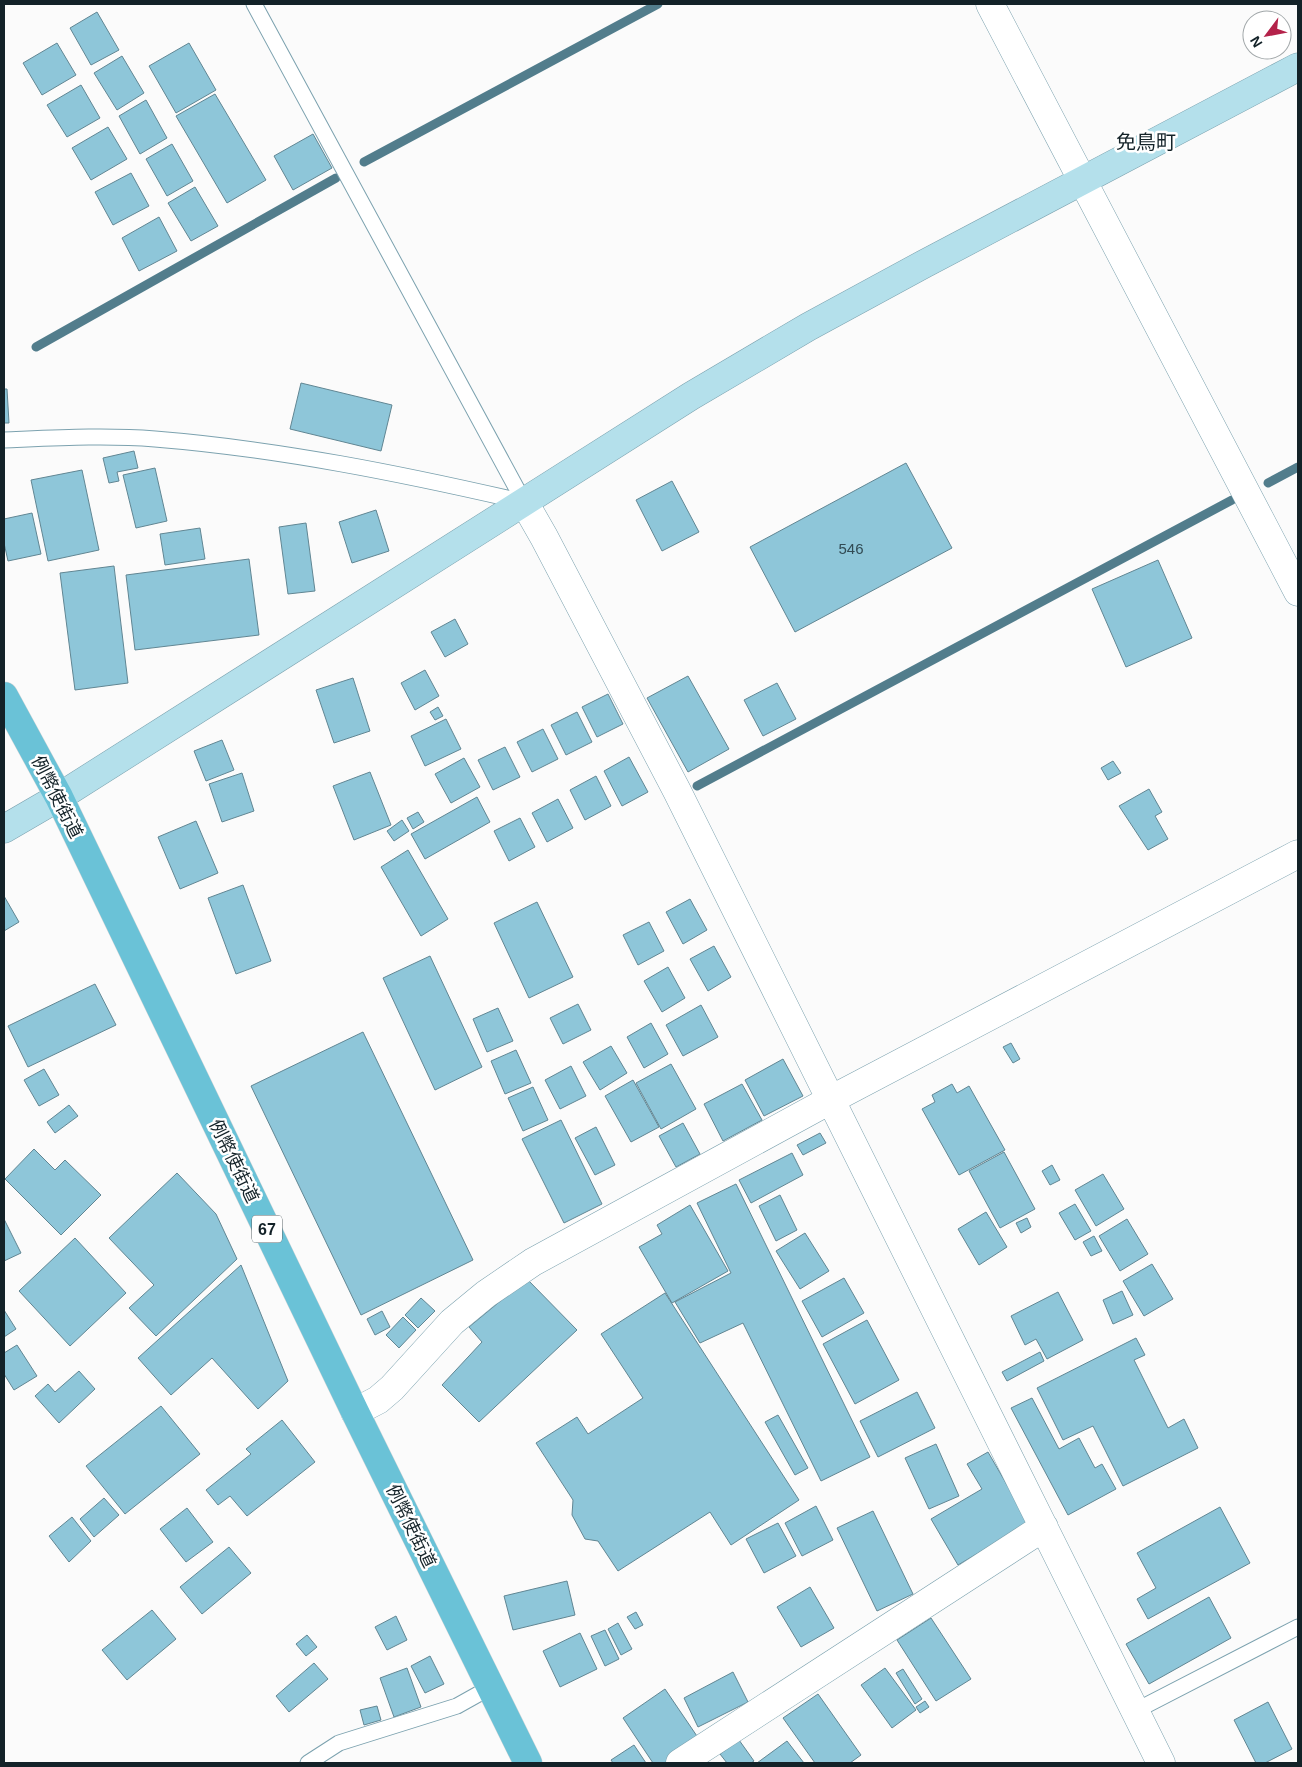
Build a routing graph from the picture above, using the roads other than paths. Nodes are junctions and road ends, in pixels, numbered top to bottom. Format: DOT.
graph roads {
  1 [pos="254,4"];
  2 [pos="990,4"];
  3 [pos="1298,67"];
  4 [pos="1082,181"];
  5 [pos="4,440"];
  6 [pos="524,502"];
  7 [pos="1298,592"];
  8 [pos="4,696"];
  9 [pos="59,797"];
  10 [pos="4,829"];
  11 [pos="1298,854"];
  12 [pos="832,1099"];
  13 [pos="355,1412"];
  14 [pos="1044,1527"];
  15 [pos="1298,1627"];
  16 [pos="491,1687"];
  17 [pos="1137,1710"];
  18 [pos="308,1763"];
  19 [pos="528,1763"];
  20 [pos="680,1763"];
  21 [pos="1162,1763"];
  1 -- 6 [label="lane"];
  2 -- 4 [label="street"];
  3 -- 4 [label="street"];
  4 -- 6 [label="street"];
  4 -- 7 [label="street"];
  5 -- 6 [label="lane"];
  6 -- 9 [label="street"];
  6 -- 12 [label="street"];
  8 -- 9 [label="main road, 例幣使街道 / 67"];
  9 -- 10 [label="street"];
  9 -- 13 [label="main road, 例幣使街道 / 67"];
  11 -- 12 [label="street"];
  12 -- 13 [label="street"];
  12 -- 14 [label="street"];
  13 -- 16 [label="main road, 例幣使街道 / 67"];
  14 -- 17 [label="street"];
  14 -- 20 [label="street"];
  15 -- 17 [label="lane"];
  16 -- 18 [label="lane"];
  16 -- 19 [label="main road, 例幣使街道 / 67"];
  17 -- 21 [label="street"];
}
